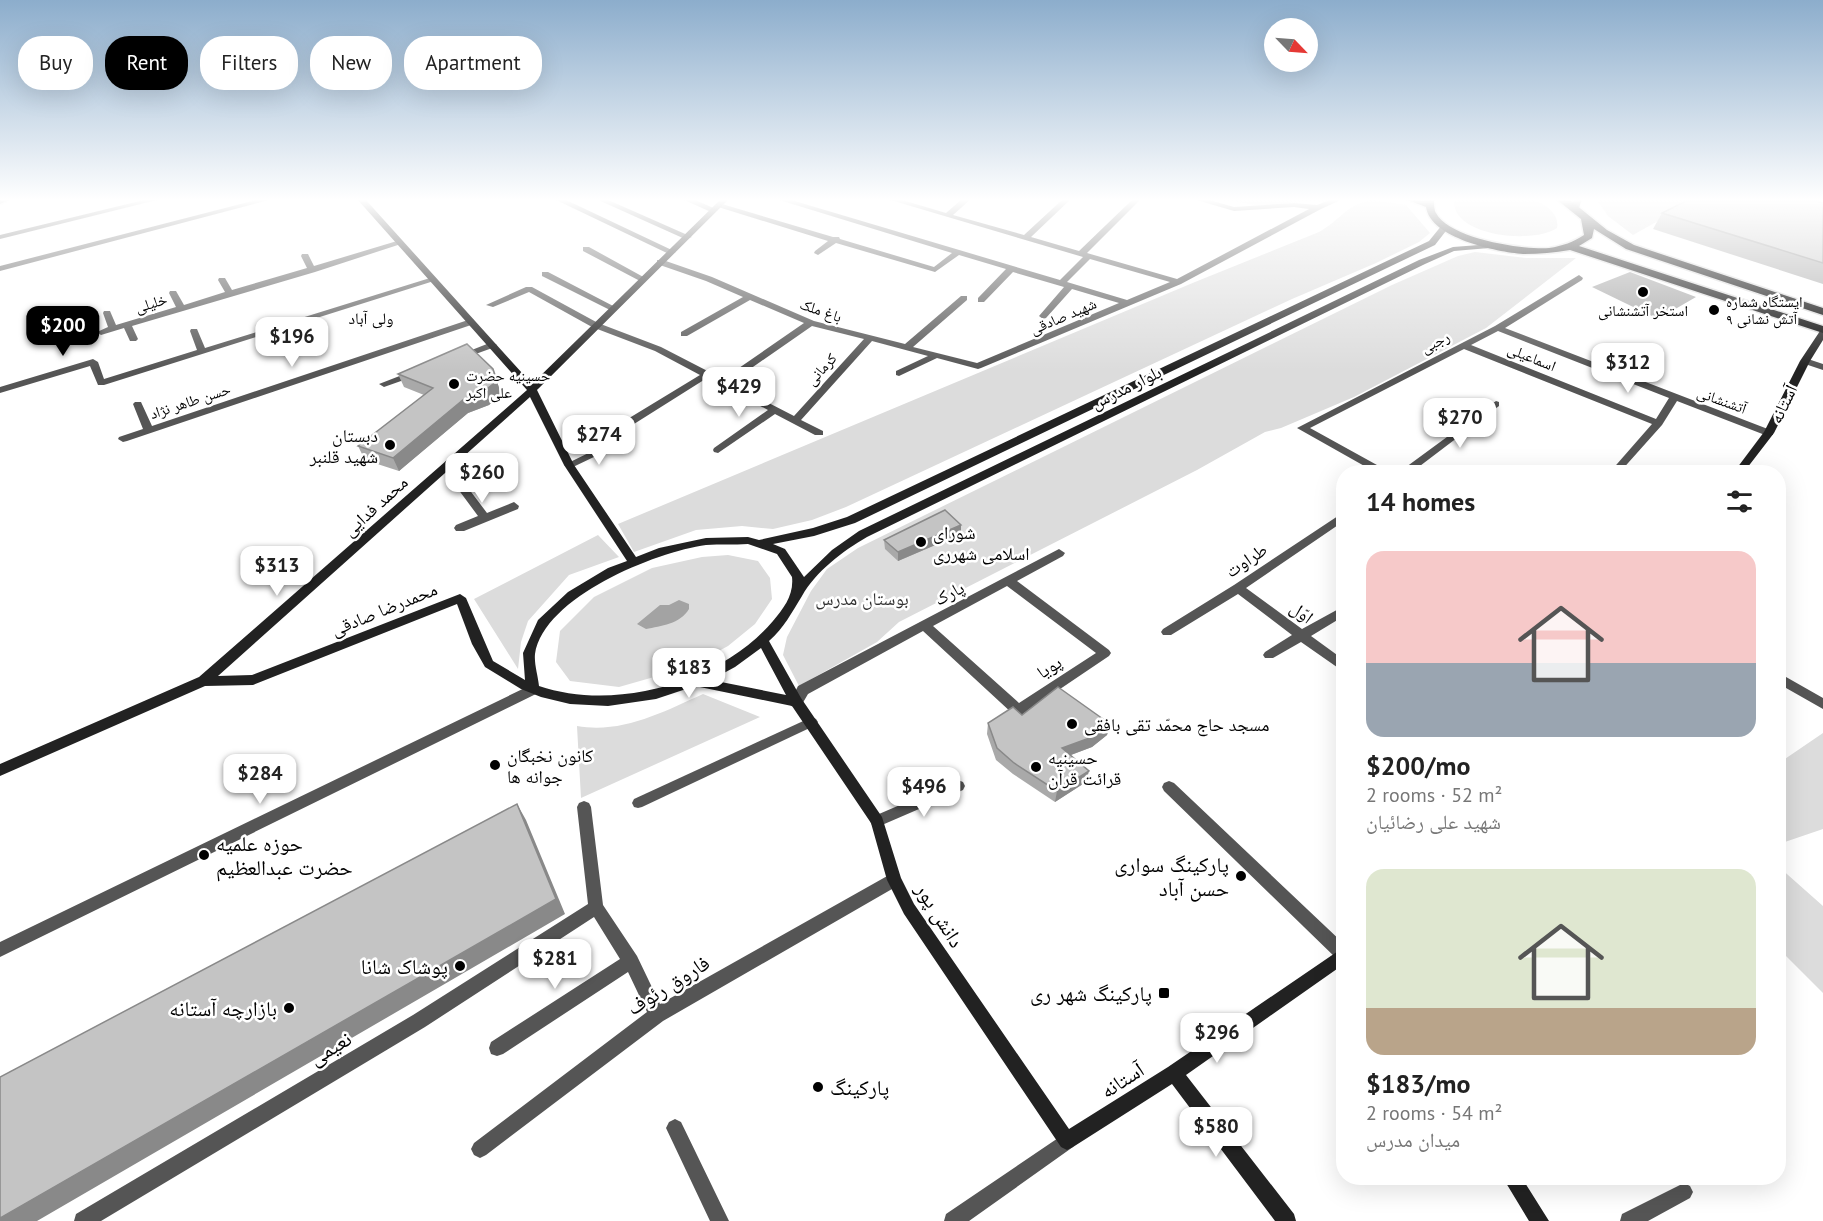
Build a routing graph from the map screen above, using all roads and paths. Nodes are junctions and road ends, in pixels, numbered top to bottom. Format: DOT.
graph roads {
  1 [pos="50,256"];
  2 [pos="305,256"];
  3 [pos="358,256"];
  4 [pos="412,256"];
  5 [pos="599,256"];
  6 [pos="667,256"];
  7 [pos="890,256"];
  8 [pos="953,256"];
  9 [pos="968,256"];
  10 [pos="1083,256"];
  11 [pos="1087,256"];
  12 [pos="1227,256"];
  13 [pos="1405,256"];
  14 [pos="1436,256"];
  15 [pos="1598,256"];
  16 [pos="1657,256"];
  17 [pos="660,262"];
  18 [pos="1012,268"];
  19 [pos="0,269"];
  20 [pos="312,270"];
  21 [pos="545,274"];
  22 [pos="1579,278"];
  23 [pos="643,279"];
  24 [pos="222,280"];
  25 [pos="433,280"];
  26 [pos="1178,282"];
  27 [pos="1065,285"];
  28 [pos="172,293"];
  29 [pos="230,293"];
  30 [pos="750,296"];
  31 [pos="964,298"];
  32 [pos="981,300"];
  33 [pos="1127,303"];
  34 [pos="490,305"];
  35 [pos="181,308"];
  36 [pos="613,308"];
  37 [pos="1823,312"];
  38 [pos="107,313"];
  39 [pos="1043,316"];
  40 [pos="471,322"];
  41 [pos="811,323"];
  42 [pos="127,324"];
  43 [pos="595,326"];
  44 [pos="113,328"];
  45 [pos="1498,328"];
  46 [pos="194,331"];
  47 [pos="101,332"];
  48 [pos="1823,332"];
  49 [pos="684,334"];
  50 [pos="133,339"];
  51 [pos="869,339"];
  52 [pos="492,345"];
  53 [pos="1462,345"];
  54 [pos="907,347"];
  55 [pos="202,352"];
  56 [pos="937,355"];
  57 [pos="449,361"];
  58 [pos="1805,361"];
  59 [pos="978,366"];
  60 [pos="1823,367"];
  61 [pos="427,368"];
  62 [pos="899,373"];
  63 [pos="708,374"];
  64 [pos="723,383"];
  65 [pos="384,384"];
  66 [pos="0,390"];
  67 [pos="532,390"];
  68 [pos="1674,398"];
  69 [pos="138,404"];
  70 [pos="1496,404"];
  71 [pos="776,409"];
  72 [pos="796,419"];
  73 [pos="630,422"];
  74 [pos="1658,423"];
  75 [pos="149,430"];
  76 [pos="819,433"];
  77 [pos="1769,433"];
  78 [pos="123,439"];
  79 [pos="617,442"];
  80 [pos="718,450"];
  81 [pos="569,465"];
  82 [pos="1369,465"];
  83 [pos="1415,465"];
  84 [pos="1621,465"];
  85 [pos="1744,465"];
  86 [pos="447,466"];
  87 [pos="514,506"];
  88 [pos="485,518"];
  89 [pos="1336,521"];
  90 [pos="460,528"];
  91 [pos="759,543"];
  92 [pos="1059,553"];
  93 [pos="633,561"];
  94 [pos="1009,581"];
  95 [pos="1238,588"];
  96 [pos="797,593"];
  97 [pos="1336,615"];
  98 [pos="925,626"];
  99 [pos="1167,632"];
  100 [pos="1302,637"];
  101 [pos="763,640"];
  102 [pos="1269,655"];
  103 [pos="1336,661"];
  104 [pos="204,681"];
  105 [pos="693,681"];
  106 [pos="1786,682"];
  107 [pos="533,689"];
  108 [pos="796,702"];
  109 [pos="1823,704"];
  110 [pos="812,722"];
  111 [pos="0,770"];
  112 [pos="958,786"];
  113 [pos="1169,787"];
  114 [pos="638,802"];
  115 [pos="584,807"];
  116 [pos="877,821"];
  117 [pos="894,880"];
  118 [pos="596,907"];
  119 [pos="1336,947"];
  120 [pos="1,951"];
  121 [pos="631,961"];
  122 [pos="1336,961"];
  123 [pos="657,1015"];
  124 [pos="497,1048"];
  125 [pos="1173,1073"];
  126 [pos="675,1128"];
  127 [pos="1067,1141"];
  128 [pos="480,1149"];
  129 [pos="1517,1185"];
  130 [pos="1684,1192"];
  131 [pos="83,1221"];
  132 [pos="720,1221"];
  133 [pos="952,1221"];
  134 [pos="1287,1221"];
  135 [pos="1540,1221"];
  136 [pos="1629,1221"];
  1 -- 19 [label="street"];
  2 -- 20 [label="street"];
  3 -- 20 [label="street, خلیلی"];
  4 -- 25 [label="street"];
  5 -- 23 [label="street"];
  6 -- 17 [label="street, محمد فدایی"];
  7 -- 8 [label="street"];
  9 -- 18 [label="street"];
  10 -- 27 [label="street"];
  11 -- 26 [label="street"];
  12 -- 26 [label="street, شهید صادقی"];
  13 -- 91 [label="street, بلوار مدرس"];
  14 -- 96 [label="street, بلوار مدرس"];
  15 -- 48 [label="main road"];
  16 -- 37 [label="main road"];
  17 -- 23 [label="street, محمد فدایی"];
  17 -- 30 [label="street, باغ ملک"];
  18 -- 27 [label="street"];
  18 -- 32 [label="street"];
  20 -- 29 [label="street, خلیلی"];
  21 -- 36 [label="street"];
  22 -- 45 [label="street, رجبی"];
  23 -- 36 [label="street, محمد فدایی"];
  24 -- 29 [label="street"];
  25 -- 40 [label="street"];
  25 -- 55 [label="street"];
  26 -- 33 [label="street, شهید صادقی"];
  27 -- 33 [label="street"];
  27 -- 39 [label="street"];
  28 -- 35 [label="street"];
  29 -- 35 [label="street, خلیلی"];
  30 -- 41 [label="street, باغ ملک"];
  30 -- 49 [label="street"];
  31 -- 54 [label="street"];
  33 -- 59 [label="street, شهید صادقی"];
  34 -- 43 [label="street"];
  35 -- 42 [label="street, خلیلی"];
  36 -- 43 [label="street, محمد فدایی"];
  38 -- 44 [label="street"];
  40 -- 52 [label="street"];
  40 -- 75 [label="street, حسن طاهر نژاد"];
  41 -- 51 [label="street, باغ ملک"];
  41 -- 64 [label="street"];
  42 -- 44 [label="street, خلیلی"];
  42 -- 50 [label="street"];
  43 -- 63 [label="street"];
  43 -- 67 [label="street, محمد فدایی"];
  44 -- 47 [label="street, خلیلی"];
  45 -- 53 [label="street, رجبی"];
  45 -- 68 [label="street, آتشنشانی"];
  46 -- 55 [label="street"];
  48 -- 58 [label="street, آستانه"];
  51 -- 54 [label="street, باغ ملک"];
  51 -- 72 [label="street, کرمانی"];
  52 -- 57 [label="street"];
  52 -- 67 [label="street"];
  53 -- 74 [label="street, اسماعیلی"];
  53 -- 82 [label="street, رجبی"];
  54 -- 56 [label="street, باغ ملک"];
  55 -- 66 [label="street"];
  56 -- 59 [label="street, باغ ملک"];
  56 -- 62 [label="street"];
  58 -- 60 [label="street"];
  58 -- 77 [label="street, آستانه"];
  61 -- 65 [label="street"];
  63 -- 64 [label="street"];
  63 -- 73 [label="street"];
  64 -- 71 [label="street"];
  67 -- 81 [label="street"];
  67 -- 86 [label="street, محمد فدایی"];
  68 -- 74 [label="street"];
  68 -- 77 [label="street, آتشنشانی"];
  69 -- 75 [label="street"];
  70 -- 83 [label="street"];
  71 -- 72 [label="street"];
  71 -- 80 [label="street"];
  72 -- 76 [label="street"];
  74 -- 84 [label="street"];
  75 -- 78 [label="street, حسن طاهر نژاد"];
  77 -- 85 [label="street, آستانه"];
  79 -- 81 [label="street"];
  81 -- 93 [label="street"];
  86 -- 88 [label="street"];
  86 -- 104 [label="street, محمد فدایی"];
  87 -- 88 [label="street"];
  88 -- 90 [label="street"];
  89 -- 95 [label="street, طراوت"];
  91 -- 93 [label="street"];
  91 -- 96 [label="street"];
  92 -- 94 [label="street, پارک"];
  93 -- 107 [label="street"];
  94 -- 98 [label="street, پارک"];
  94 -- 98 [label="street, پویا"];
  95 -- 99 [label="street, طراوت"];
  95 -- 100 [label="street, اوّل"];
  96 -- 101 [label="street, بلوار مدرس"];
  97 -- 100 [label="street"];
  98 -- 108 [label="street, پارک"];
  100 -- 102 [label="street"];
  100 -- 103 [label="street, اوّل"];
  101 -- 105 [label="street, بلوار مدرس"];
  101 -- 108 [label="street, دانش پور"];
  104 -- 107 [label="street, محمدرضا صادقی"];
  104 -- 111 [label="street, محمد فدایی"];
  105 -- 107 [label="street, بلوار مدرس"];
  105 -- 108 [label="street"];
  106 -- 109 [label="street"];
  107 -- 120 [label="street"];
  108 -- 110 [label="street, دانش پور"];
  110 -- 114 [label="lane"];
  110 -- 116 [label="street, دانش پور"];
  112 -- 116 [label="street"];
  113 -- 119 [label="street"];
  115 -- 118 [label="street"];
  116 -- 117 [label="street, دانش پور"];
  117 -- 123 [label="street, فاروق رئوف"];
  117 -- 127 [label="street, دانش پور"];
  118 -- 121 [label="street"];
  118 -- 131 [label="street, نعیمی"];
  121 -- 123 [label="street"];
  121 -- 124 [label="street"];
  122 -- 125 [label="street, آستانه"];
  123 -- 128 [label="street, فاروق رئوف"];
  125 -- 127 [label="street, آستانه"];
  125 -- 134 [label="street"];
  126 -- 132 [label="street"];
  127 -- 133 [label="street, آستانه"];
  129 -- 135 [label="street"];
  130 -- 136 [label="street"];
}
